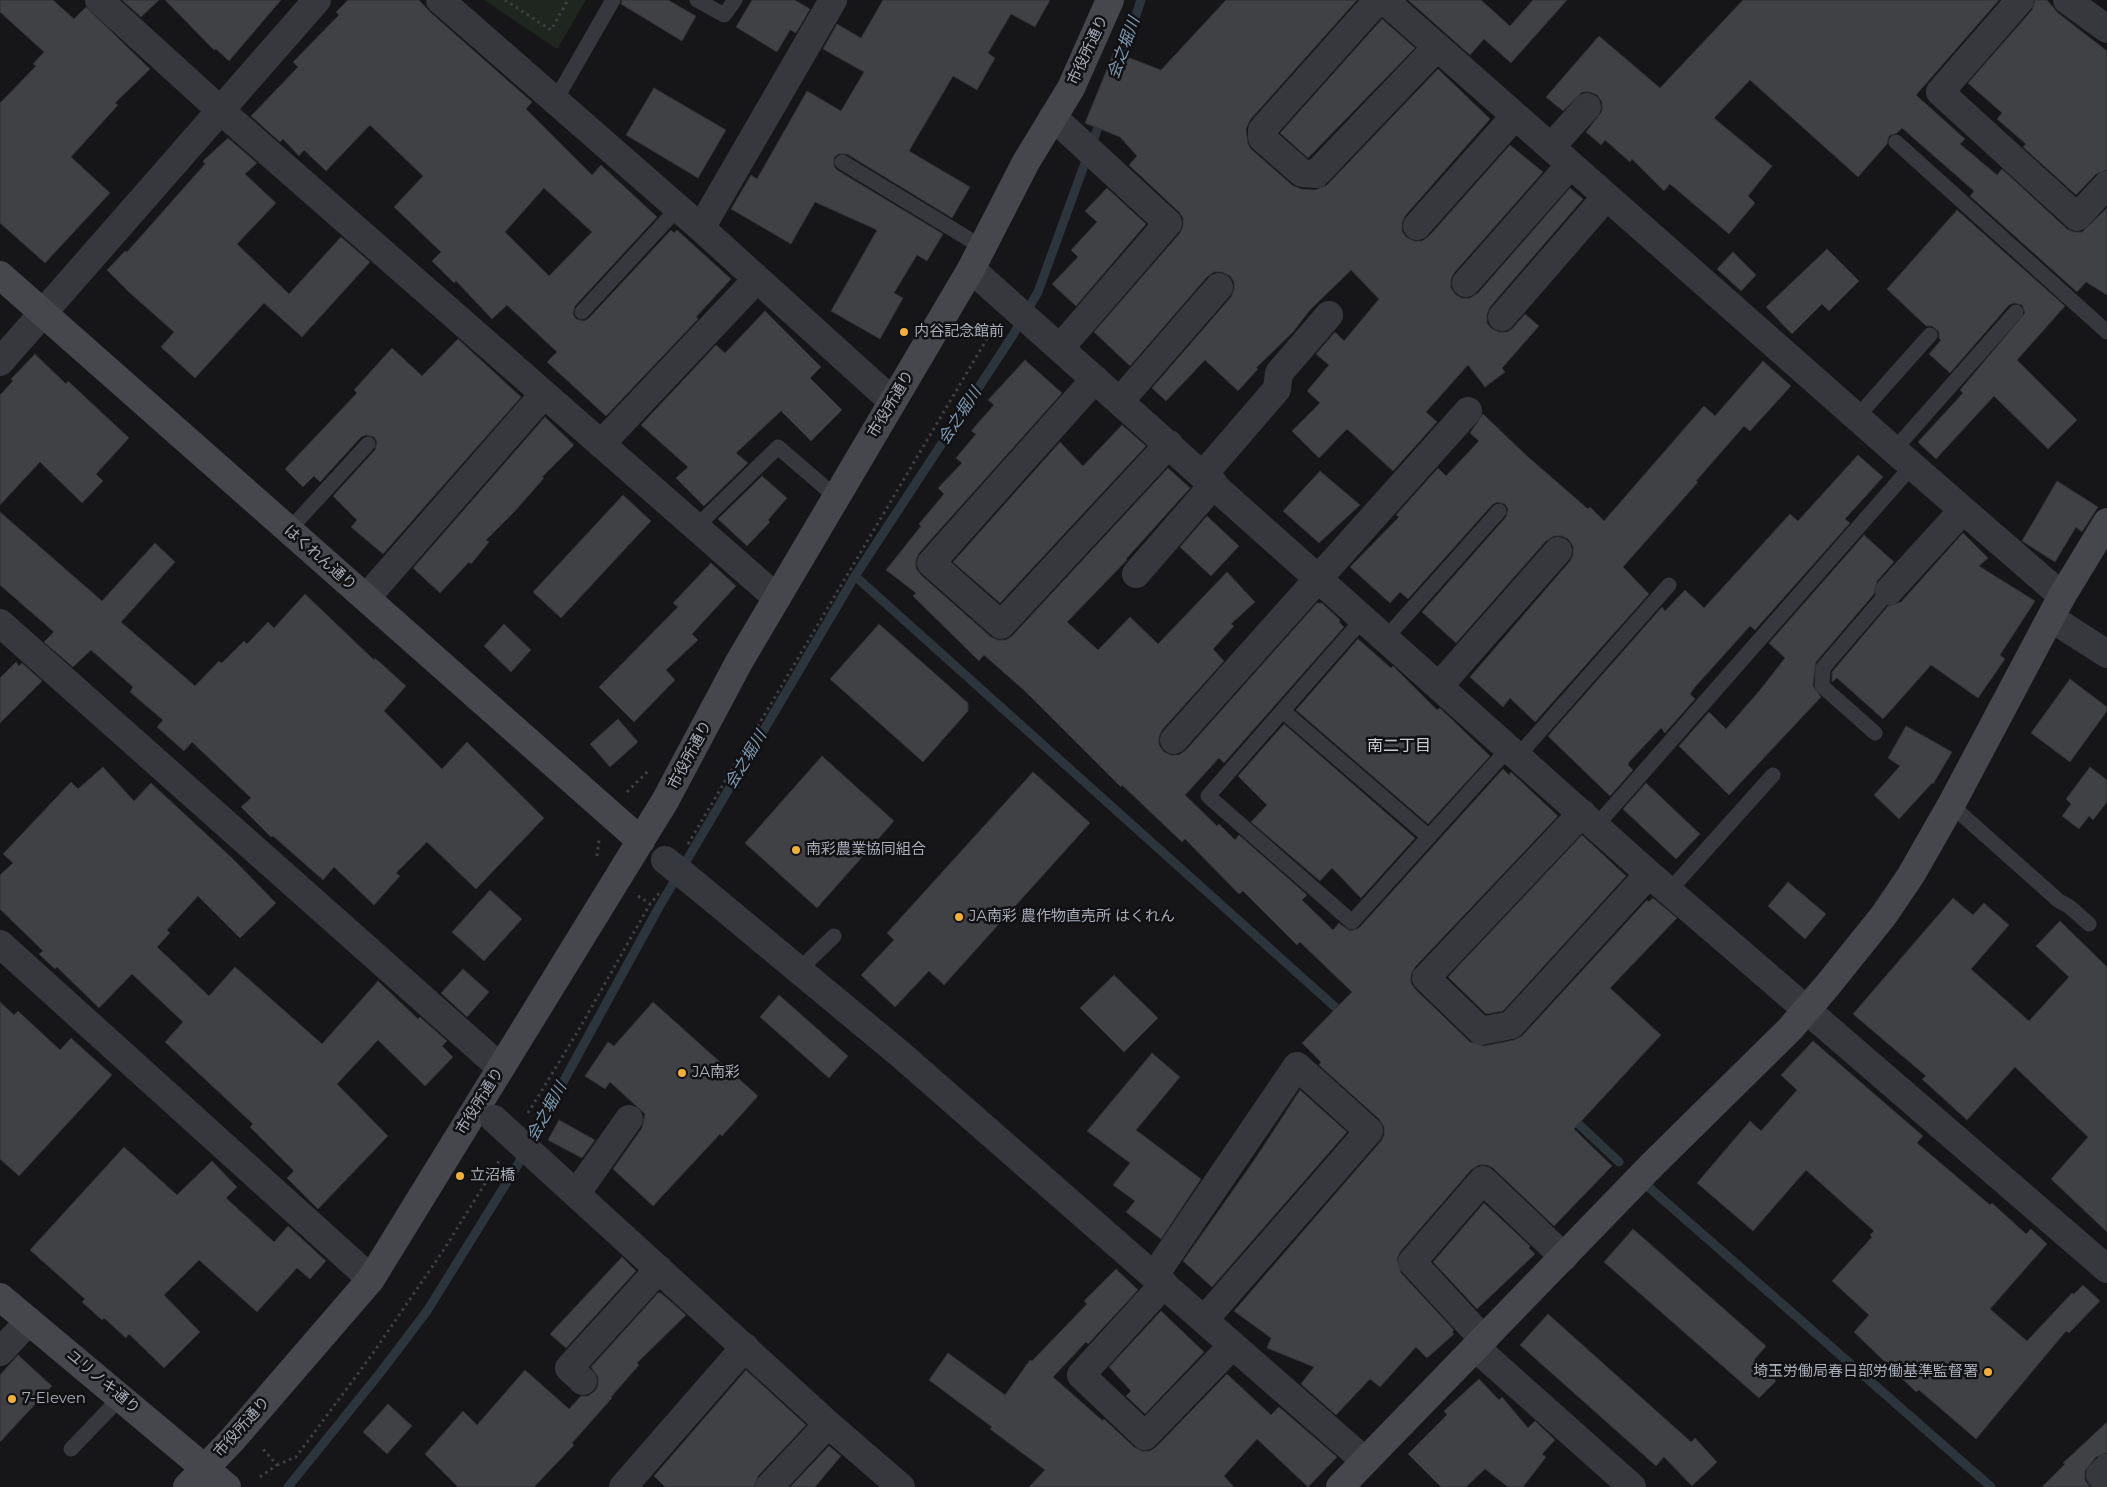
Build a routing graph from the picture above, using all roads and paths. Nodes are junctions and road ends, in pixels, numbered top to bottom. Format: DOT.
graph roads {
  1 [pos="99,0"];
  2 [pos="316,0"];
  3 [pos="440,0"];
  4 [pos="506,0"];
  5 [pos="568,0"];
  6 [pos="613,0"];
  7 [pos="697,0"];
  8 [pos="735,0"];
  9 [pos="1110,0"];
  10 [pos="1378,0"];
  11 [pos="1384,0"];
  12 [pos="2020,0"];
  13 [pos="2067,0"];
  14 [pos="832,1"];
  15 [pos="2107,29"];
  16 [pos="1437,47"];
  17 [pos="555,100"];
  18 [pos="1587,107"];
  19 [pos="220,110"];
  20 [pos="1516,116"];
  21 [pos="1053,117"];
  22 [pos="1896,142"];
  23 [pos="1560,156"];
  24 [pos="842,162"];
  25 [pos="2107,185"];
  26 [pos="1606,197"];
  27 [pos="678,208"];
  28 [pos="1417,226"];
  29 [pos="701,228"];
  30 [pos="977,258"];
  31 [pos="0,275"];
  32 [pos="757,279"];
  33 [pos="1466,283"];
  34 [pos="1219,287"];
  35 [pos="582,312"];
  36 [pos="2016,312"];
  37 [pos="43,313"];
  38 [pos="1330,315"];
  39 [pos="1502,317"];
  40 [pos="994,325"];
  41 [pos="2107,332"];
  42 [pos="1930,335"];
  43 [pos="1060,348"];
  44 [pos="0,362"];
  45 [pos="1095,379"];
  46 [pos="544,394"];
  47 [pos="892,401"];
  48 [pos="1120,401"];
  49 [pos="1468,411"];
  50 [pos="1857,417"];
  51 [pos="368,444"];
  52 [pos="601,444"];
  53 [pos="1168,444"];
  54 [pos="1903,458"];
  55 [pos="1208,480"];
  56 [pos="836,497"];
  57 [pos="1963,510"];
  58 [pos="1499,511"];
  59 [pos="2107,522"];
  60 [pos="696,527"];
  61 [pos="288,530"];
  62 [pos="1558,551"];
  63 [pos="1136,574"];
  64 [pos="1319,580"];
  65 [pos="1669,585"];
  66 [pos="1889,592"];
  67 [pos="366,598"];
  68 [pos="776,598"];
  69 [pos="2057,607"];
  70 [pos="1364,619"];
  71 [pos="0,623"];
  72 [pos="1385,639"];
  73 [pos="2107,654"];
  74 [pos="1439,686"];
  75 [pos="1284,712"];
  76 [pos="1875,733"];
  77 [pos="1174,740"];
  78 [pos="1514,752"];
  79 [pos="646,772"];
  80 [pos="1773,775"];
  81 [pos="625,794"];
  82 [pos="1951,805"];
  83 [pos="1589,819"];
  84 [pos="1428,837"];
  85 [pos="641,841"];
  86 [pos="676,853"];
  87 [pos="1659,882"];
  88 [pos="660,892"];
  89 [pos="637,895"];
  90 [pos="650,904"];
  91 [pos="2089,924"];
  92 [pos="834,936"];
  93 [pos="0,944"];
  94 [pos="785,965"];
  95 [pos="1806,1011"];
  96 [pos="500,1068"];
  97 [pos="486,1112"];
  98 [pos="525,1118"];
  99 [pos="629,1118"];
  100 [pos="502,1156"];
  101 [pos="576,1194"];
  102 [pos="1564,1257"];
  103 [pos="2107,1269"];
  104 [pos="659,1270"];
  105 [pos="371,1279"];
  106 [pos="1159,1280"];
  107 [pos="0,1297"];
  108 [pos="29,1320"];
  109 [pos="1204,1320"];
  110 [pos="1480,1344"];
  111 [pos="1233,1345"];
  112 [pos="745,1347"];
  113 [pos="0,1352"];
  114 [pos="583,1381"];
  115 [pos="121,1397"];
  116 [pos="828,1424"];
  117 [pos="260,1446"];
  118 [pos="71,1449"];
  119 [pos="1365,1461"];
  120 [pos="277,1464"];
  121 [pos="260,1477"];
  122 [pos="196,1478"];
  123 [pos="227,1487"];
  124 [pos="623,1487"];
  125 [pos="769,1487"];
  126 [pos="901,1487"];
  127 [pos="1340,1487"];
  128 [pos="1632,1487"];
  1 -- 19 [label="street"];
  2 -- 19 [label="street"];
  3 -- 17 [label="street"];
  4 -- 5 [label="path"];
  6 -- 17 [label="lane"];
  7 -- 8 [label="lane"];
  9 -- 21 [label="street, 市役所通り"];
  10 -- 16 [label="street"];
  11 -- 16 [label="street"];
  12 -- 25 [label="street"];
  13 -- 15 [label="street"];
  14 -- 29 [label="street"];
  16 -- 20 [label="street"];
  17 -- 27 [label="street"];
  18 -- 23 [label="street"];
  19 -- 37 [label="street"];
  19 -- 46 [label="street"];
  20 -- 23 [label="street"];
  20 -- 28 [label="street"];
  21 -- 30 [label="street, 市役所通り"];
  21 -- 43 [label="street"];
  22 -- 41 [label="lane"];
  23 -- 26 [label="street"];
  23 -- 33 [label="street"];
  24 -- 30 [label="lane"];
  26 -- 39 [label="street"];
  26 -- 50 [label="street"];
  27 -- 29 [label="street"];
  27 -- 35 [label="lane"];
  29 -- 32 [label="street"];
  30 -- 43 [label="street"];
  30 -- 47 [label="street, 市役所通り"];
  31 -- 37 [label="street, はくれん通り"];
  32 -- 47 [label="street"];
  32 -- 52 [label="street"];
  34 -- 48 [label="street"];
  36 -- 54 [label="lane"];
  37 -- 44 [label="street"];
  37 -- 61 [label="street, はくれん通り"];
  38 -- 55 [label="street"];
  40 -- 86 [label="path"];
  42 -- 50 [label="lane"];
  43 -- 45 [label="street"];
  45 -- 48 [label="street"];
  45 -- 53 [label="street"];
  46 -- 52 [label="street"];
  46 -- 67 [label="street"];
  47 -- 56 [label="street, 市役所通り"];
  48 -- 53 [label="street"];
  49 -- 64 [label="street"];
  50 -- 54 [label="street"];
  51 -- 61 [label="lane"];
  52 -- 60 [label="street"];
  53 -- 55 [label="street"];
  54 -- 57 [label="street"];
  54 -- 83 [label="lane"];
  55 -- 63 [label="street"];
  55 -- 64 [label="street"];
  56 -- 60 [label="lane"];
  56 -- 68 [label="street, 市役所通り"];
  57 -- 66 [label="street"];
  57 -- 69 [label="street"];
  58 -- 72 [label="lane"];
  59 -- 69 [label="street"];
  60 -- 68 [label="street"];
  61 -- 67 [label="street, はくれん通り"];
  62 -- 74 [label="street"];
  64 -- 70 [label="street"];
  64 -- 77 [label="street"];
  65 -- 78 [label="lane"];
  66 -- 76 [label="lane"];
  67 -- 85 [label="street, はくれん通り"];
  68 -- 85 [label="street, 市役所通り"];
  69 -- 73 [label="street"];
  69 -- 82 [label="street"];
  70 -- 72 [label="street"];
  70 -- 75 [label="lane"];
  71 -- 96 [label="street"];
  72 -- 74 [label="street"];
  74 -- 78 [label="street"];
  75 -- 84 [label="lane"];
  75 -- 84 [label="lane"];
  78 -- 83 [label="street"];
  78 -- 84 [label="lane"];
  79 -- 81 [label="path"];
  80 -- 87 [label="lane"];
  82 -- 91 [label="lane"];
  82 -- 95 [label="street"];
  83 -- 87 [label="street"];
  83 -- 87 [label="street"];
  85 -- 86 [label="street"];
  85 -- 96 [label="street, 市役所通り"];
  86 -- 94 [label="street, bridge"];
  87 -- 95 [label="street"];
  88 -- 90 [label="path"];
  89 -- 90 [label="path"];
  90 -- 98 [label="path"];
  92 -- 94 [label="lane"];
  93 -- 105 [label="street"];
  94 -- 106 [label="street"];
  95 -- 102 [label="street"];
  95 -- 103 [label="street"];
  96 -- 97 [label="street, 市役所通り"];
  97 -- 101 [label="street, bridge"];
  97 -- 105 [label="street, 市役所通り"];
  99 -- 101 [label="street"];
  100 -- 120 [label="path"];
  101 -- 104 [label="street"];
  102 -- 110 [label="street"];
  102 -- 110 [label="street"];
  104 -- 112 [label="street"];
  104 -- 114 [label="street"];
  105 -- 122 [label="street, 市役所通り"];
  106 -- 109 [label="street"];
  106 -- 109 [label="street"];
  106 -- 111 [label="street"];
  107 -- 108 [label="street, ユリノキ通り"];
  108 -- 113 [label="street"];
  108 -- 115 [label="street, ユリノキ通り"];
  109 -- 111 [label="street"];
  110 -- 119 [label="street"];
  110 -- 128 [label="street"];
  111 -- 119 [label="street"];
  112 -- 116 [label="street"];
  112 -- 124 [label="street"];
  115 -- 118 [label="lane"];
  115 -- 122 [label="street, ユリノキ通り"];
  116 -- 125 [label="street"];
  116 -- 126 [label="street"];
  117 -- 120 [label="path"];
  119 -- 127 [label="street"];
  120 -- 121 [label="path"];
  122 -- 123 [label="street, ユリノキ通り"];
}
